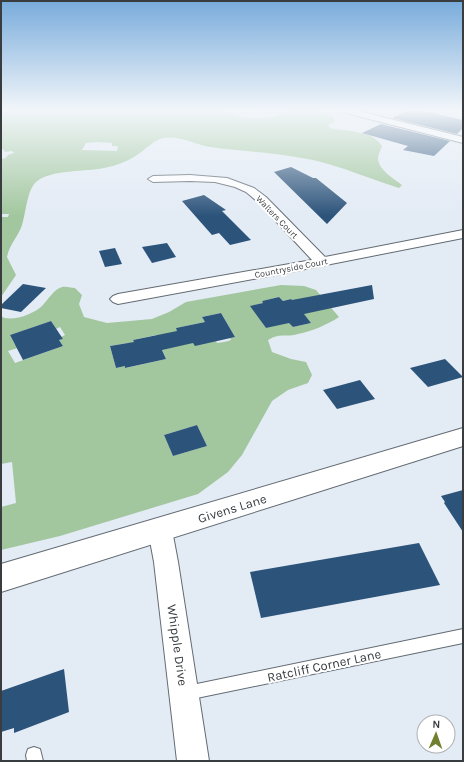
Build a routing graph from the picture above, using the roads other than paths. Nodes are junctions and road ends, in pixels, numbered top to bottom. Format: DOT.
graph roads {
  1 [pos="153,179"];
  2 [pos="463,234"];
  3 [pos="323,262"];
  4 [pos="118,299"];
  5 [pos="463,437"];
  6 [pos="160,530"];
  7 [pos="1,578"];
  8 [pos="463,636"];
  9 [pos="184,694"];
  10 [pos="193,761"];
  1 -- 3 [label="street, Walters Court"];
  2 -- 3 [label="street, Countryside Court"];
  3 -- 4 [label="street, Countryside Court"];
  5 -- 6 [label="street, Givens Lane"];
  6 -- 7 [label="street, Givens Lane"];
  6 -- 9 [label="street, Whipple Drive"];
  8 -- 9 [label="lane, Ratcliff Corner Lane"];
  9 -- 10 [label="street, Whipple Drive"];
}
